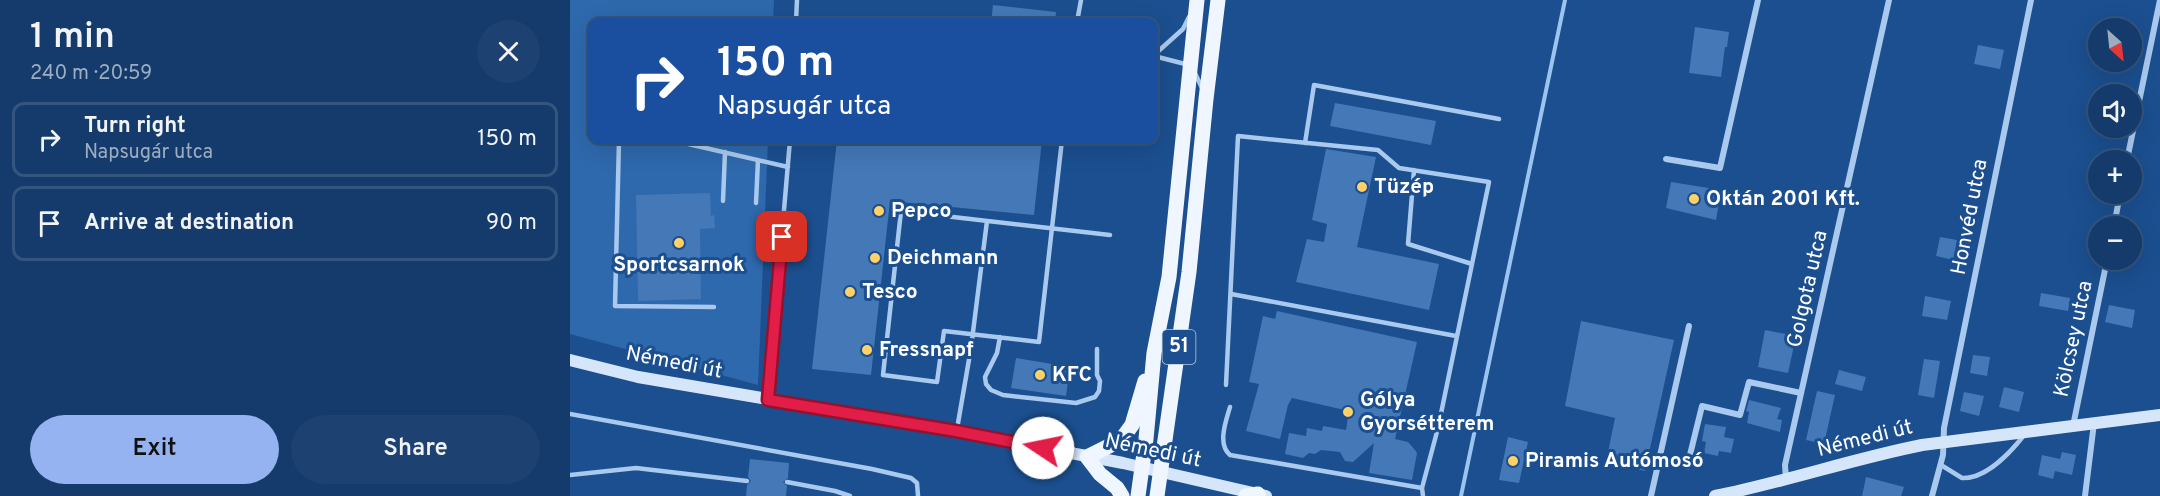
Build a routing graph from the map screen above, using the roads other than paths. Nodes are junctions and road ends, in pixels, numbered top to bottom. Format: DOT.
graph roads {
  1 [pos="797,0"];
  2 [pos="1081,0"];
  3 [pos="1196,0"];
  4 [pos="1218,0"];
  5 [pos="1758,0"];
  6 [pos="1889,0"];
  7 [pos="2031,0"];
  8 [pos="2160,0"];
  9 [pos="796,18"];
  10 [pos="1078,18"];
  11 [pos="1158,51"];
  12 [pos="1158,56"];
  13 [pos="1194,63"];
  14 [pos="1206,99"];
  15 [pos="1499,119"];
  16 [pos="1305,143"];
  17 [pos="619,144"];
  18 [pos="689,144"];
  19 [pos="790,144"];
  20 [pos="1062,144"];
  21 [pos="2129,150"];
  22 [pos="725,152"];
  23 [pos="1666,159"];
  24 [pos="758,160"];
  25 [pos="788,167"];
  26 [pos="1414,170"];
  27 [pos="723,201"];
  28 [pos="756,203"];
  29 [pos="987,221"];
  30 [pos="1052,229"];
  31 [pos="1110,235"];
  32 [pos="1472,264"];
  33 [pos="2105,270"];
  34 [pos="1231,294"];
  35 [pos="714,307"];
  36 [pos="1689,326"];
  37 [pos="973,334"];
  38 [pos="1456,336"];
  39 [pos="1000,337"];
  40 [pos="1097,349"];
  41 [pos="1154,353"];
  42 [pos="570,360"];
  43 [pos="1226,385"];
  44 [pos="1801,393"];
  45 [pos="768,400"];
  46 [pos="1230,407"];
  47 [pos="570,414"];
  48 [pos="2160,415"];
  49 [pos="2094,423"];
  50 [pos="2073,426"];
  51 [pos="956,431"];
  52 [pos="2027,431"];
  53 [pos="1943,441"];
  54 [pos="1087,457"];
  55 [pos="1941,465"];
  56 [pos="1687,467"];
  57 [pos="1142,468"];
  58 [pos="1161,471"];
  59 [pos="570,475"];
  60 [pos="747,480"];
  61 [pos="1786,480"];
  62 [pos="787,482"];
  63 [pos="1422,488"];
  64 [pos="1257,495"];
  65 [pos="850,496"];
  66 [pos="918,496"];
  67 [pos="1122,496"];
  68 [pos="1138,496"];
  69 [pos="1157,496"];
  70 [pos="1423,496"];
  71 [pos="1651,496"];
  72 [pos="1715,496"];
  73 [pos="1932,496"];
  74 [pos="2085,496"];
  1 -- 9 [label="lane"];
  2 -- 10 [label="lane"];
  3 -- 11 [label="lane"];
  3 -- 13 [label="main road, 51"];
  4 -- 14 [label="main road, 51"];
  5 -- 23 [label="street"];
  6 -- 44 [label="street, Golgota utca"];
  7 -- 53 [label="street, Honvéd utca"];
  8 -- 21 [label="street"];
  12 -- 13 [label="lane"];
  13 -- 14 [label="lane"];
  13 -- 41 [label="main road, 51"];
  14 -- 58 [label="main road, 51"];
  15 -- 16 [label="lane"];
  16 -- 26 [label="lane"];
  16 -- 34 [label="lane"];
  17 -- 35 [label="lane"];
  18 -- 22 [label="lane"];
  19 -- 25 [label="lane"];
  20 -- 30 [label="lane"];
  22 -- 24 [label="lane"];
  22 -- 27 [label="lane"];
  24 -- 25 [label="lane"];
  24 -- 28 [label="lane"];
  25 -- 45 [label="lane"];
  26 -- 32 [label="lane"];
  26 -- 32 [label="lane"];
  29 -- 30 [label="lane"];
  29 -- 37 [label="lane"];
  29 -- 37 [label="lane"];
  30 -- 31 [label="lane"];
  30 -- 39 [label="lane"];
  32 -- 38 [label="lane"];
  33 -- 50 [label="street, Kölcsey utca"];
  34 -- 38 [label="lane"];
  34 -- 43 [label="lane"];
  36 -- 71 [label="street"];
  37 -- 39 [label="lane"];
  37 -- 51 [label="lane"];
  38 -- 63 [label="lane"];
  39 -- 40 [label="lane"];
  41 -- 54 [label="main road"];
  41 -- 57 [label="main road, 51"];
  42 -- 45 [label="main road, Némedi út"];
  44 -- 56 [label="street"];
  44 -- 61 [label="street, Golgota utca"];
  45 -- 51 [label="main road, Némedi út"];
  46 -- 63 [label="lane"];
  47 -- 66 [label="lane"];
  48 -- 49 [label="main road, Némedi út"];
  49 -- 50 [label="main road, Némedi út"];
  49 -- 74 [label="street"];
  50 -- 52 [label="main road, Némedi út"];
  51 -- 54 [label="main road, Némedi út"];
  52 -- 53 [label="main road, Némedi út"];
  52 -- 55 [label="lane"];
  53 -- 55 [label="street, Honvéd utca"];
  53 -- 61 [label="main road, Némedi út"];
  54 -- 57 [label="main road, Némedi út"];
  54 -- 67 [label="main road"];
  55 -- 73 [label="street, Honvéd utca"];
  57 -- 58 [label="main road, Némedi út"];
  57 -- 68 [label="main road, 51"];
  58 -- 64 [label="main road, Némedi út"];
  58 -- 69 [label="main road, 51"];
  59 -- 60 [label="lane"];
  61 -- 72 [label="main road, Némedi út"];
  62 -- 65 [label="lane"];
  63 -- 70 [label="lane"];
}
